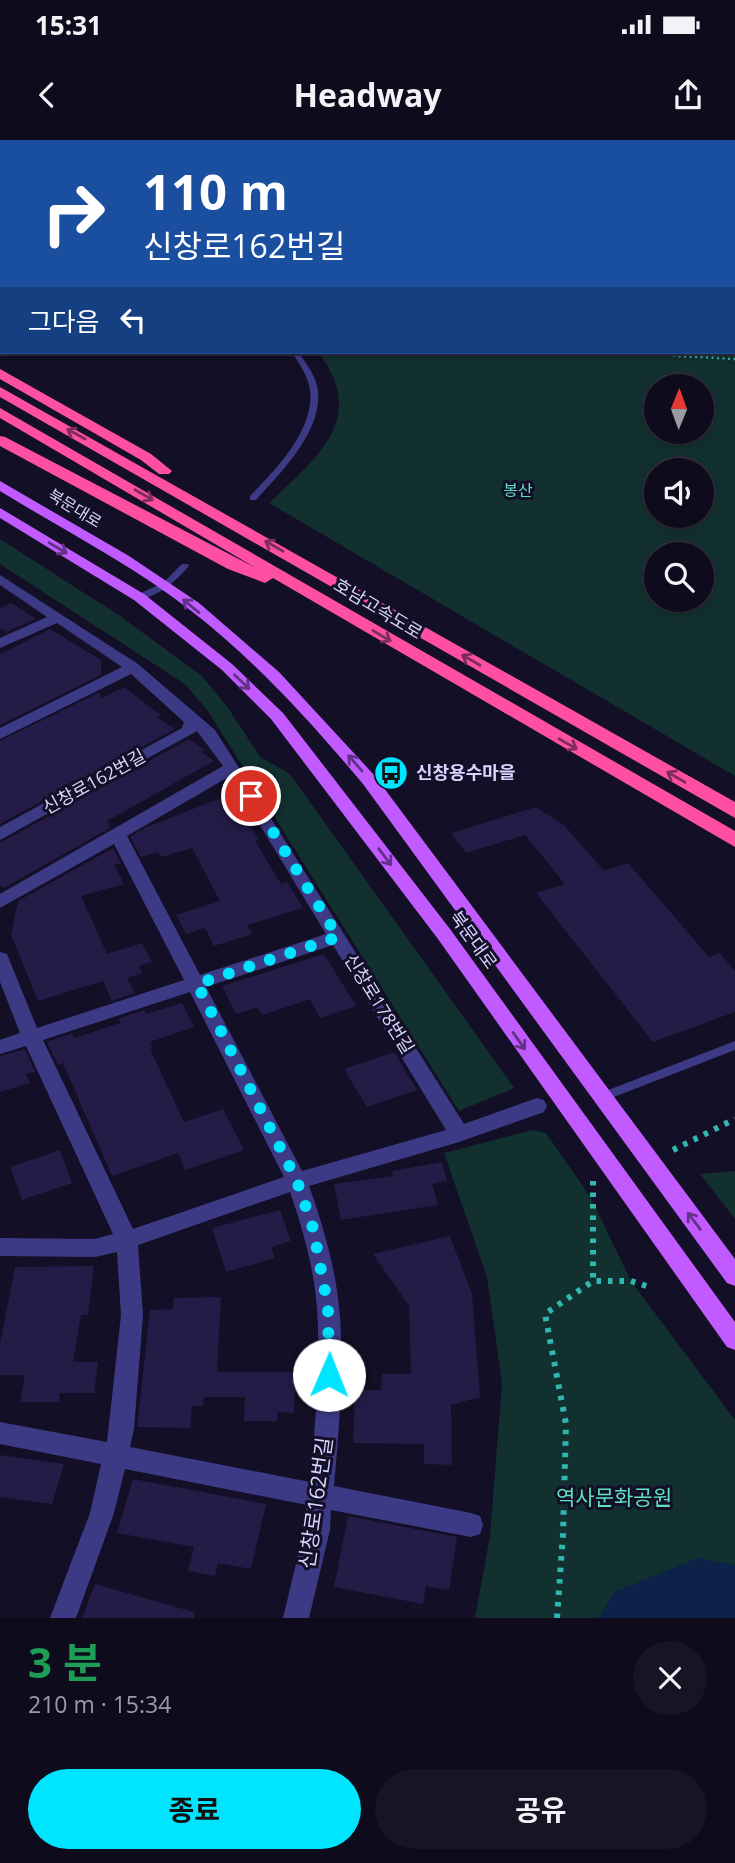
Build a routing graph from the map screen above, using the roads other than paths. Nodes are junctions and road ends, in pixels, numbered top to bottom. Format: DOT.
graph roads {
  1 [pos="0,140"];
  2 [pos="0,146"];
  3 [pos="297,354"];
  4 [pos="0,373"];
  5 [pos="0,391"];
  6 [pos="0,412"];
  7 [pos="0,440"];
  8 [pos="0,485"];
  9 [pos="253,498"];
  10 [pos="208,508"];
  11 [pos="0,512"];
  12 [pos="185,566"];
  13 [pos="0,579"];
  14 [pos="166,585"];
  15 [pos="139,597"];
  16 [pos="340,611"];
  17 [pos="58,617"];
  18 [pos="0,645"];
  19 [pos="133,667"];
  20 [pos="189,723"];
  21 [pos="0,734"];
  22 [pos="232,768"];
  23 [pos="735,811"];
  24 [pos="0,834"];
  25 [pos="118,835"];
  26 [pos="735,840"];
  27 [pos="0,902"];
  28 [pos="338,937"];
  29 [pos="0,959"];
  30 [pos="197,984"];
  31 [pos="31,1036"];
  32 [pos="735,1045"];
  33 [pos="0,1047"];
  34 [pos="602,1097"];
  35 [pos="537,1106"];
  36 [pos="458,1134"];
  37 [pos="297,1181"];
  38 [pos="127,1240"];
  39 [pos="0,1247"];
  40 [pos="735,1276"];
  41 [pos="735,1339"];
  42 [pos="0,1433"];
  43 [pos="116,1457"];
  44 [pos="320,1496"];
  45 [pos="471,1525"];
  46 [pos="63,1618"];
  47 [pos="296,1618"];
  1 -- 2 [label="highway"];
  3 -- 9 [label="lane"];
  4 -- 10 [label="highway"];
  10 -- 5 [label="highway, 호남고속도로, one-way"];
  6 -- 16 [label="highway, 호남고속도로, one-way"];
  7 -- 16 [label="highway"];
  8 -- 14 [label="main road, 북문대로"];
  23 -- 10 [label="highway, 호남고속도로, one-way"];
  11 -- 15 [label="main road, 북문대로, one-way"];
  12 -- 14 [label="lane"];
  13 -- 17 [label="street"];
  14 -- 15 [label="lane"];
  34 -- 14 [label="main road, 북문대로, one-way"];
  15 -- 41 [label="main road, 북문대로, one-way"];
  16 -- 26 [label="highway, 호남고속도로, one-way"];
  17 -- 18 [label="street"];
  17 -- 19 [label="street"];
  19 -- 20 [label="street"];
  19 -- 21 [label="street"];
  20 -- 22 [label="street, 신창로178번길"];
  20 -- 24 [label="street, 신창로162번길"];
  22 -- 25 [label="street"];
  22 -- 28 [label="street, 신창로178번길"];
  25 -- 27 [label="street"];
  25 -- 30 [label="street, 신창로162번길"];
  28 -- 30 [label="street"];
  28 -- 36 [label="street, 신창로178번길"];
  29 -- 31 [label="street"];
  30 -- 31 [label="street"];
  30 -- 37 [label="street, 신창로162번길"];
  31 -- 33 [label="street"];
  31 -- 38 [label="street"];
  32 -- 34 [label="lane"];
  40 -- 34 [label="main road, 북문대로, one-way"];
  35 -- 36 [label="street"];
  36 -- 37 [label="street"];
  37 -- 38 [label="street"];
  37 -- 44 [label="street, 신창로162번길"];
  38 -- 39 [label="street"];
  38 -- 43 [label="street"];
  42 -- 43 [label="street"];
  43 -- 44 [label="street"];
  43 -- 46 [label="street"];
  44 -- 45 [label="street"];
  44 -- 47 [label="street, 신창로162번길"];
}
